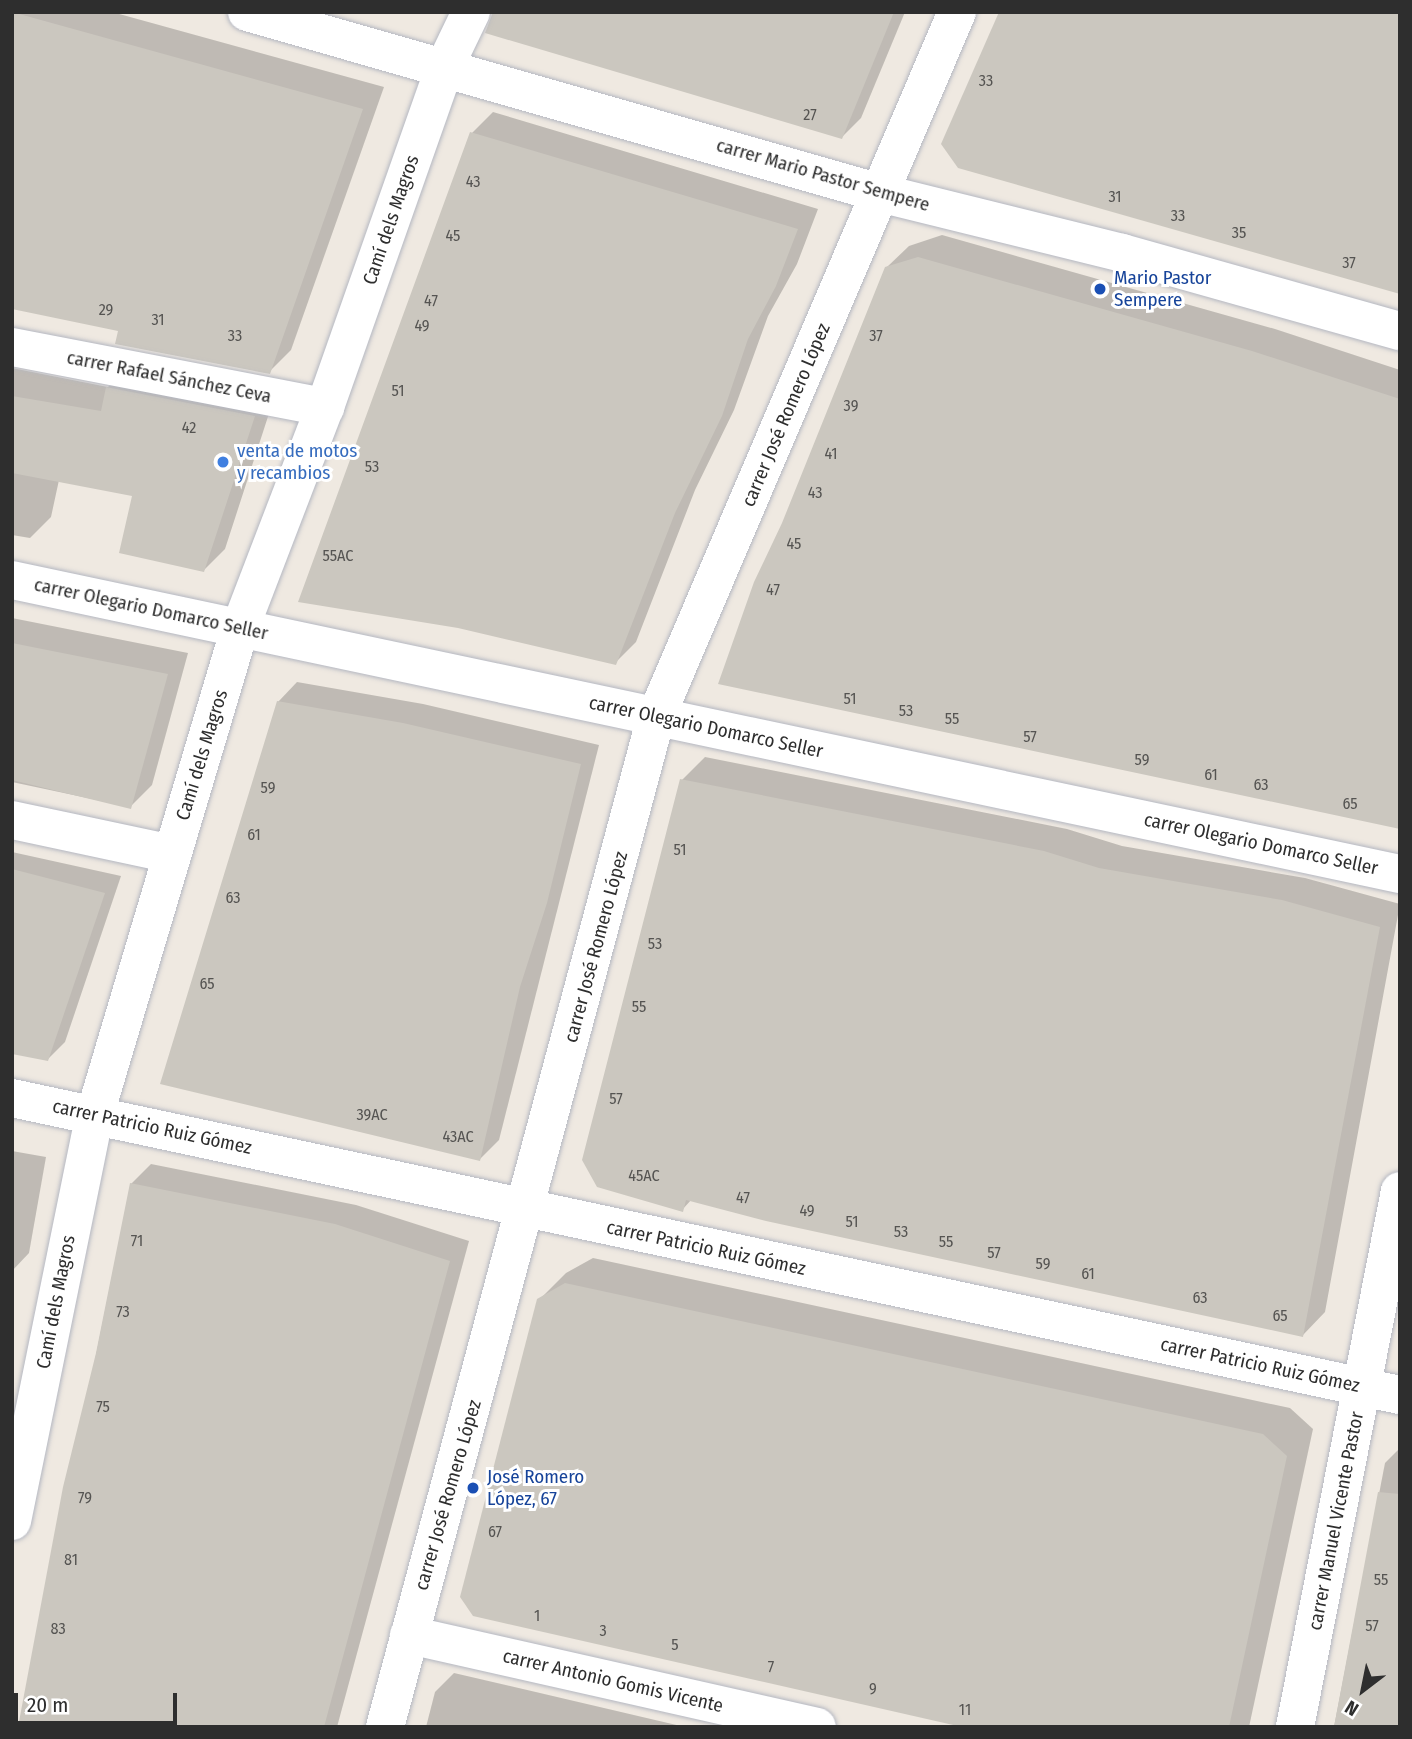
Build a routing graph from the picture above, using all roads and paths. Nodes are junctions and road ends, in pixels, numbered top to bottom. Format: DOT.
graph roads {
  1 [pos="247,12"];
  2 [pos="471,12"];
  3 [pos="957,12"];
  4 [pos="445,66"];
  5 [pos="880,193"];
  6 [pos="1400,331"];
  7 [pos="12,347"];
  8 [pos="325,407"];
  9 [pos="12,580"];
  10 [pos="240,628"];
  11 [pos="656,717"];
  12 [pos="12,820"];
  13 [pos="172,854"];
  14 [pos="1400,874"];
  15 [pos="12,1098"];
  16 [pos="95,1114"];
  17 [pos="1400,1191"];
  18 [pos="527,1210"];
  19 [pos="1363,1387"];
  20 [pos="1400,1395"];
  21 [pos="13,1508"];
  22 [pos="409,1635"];
  23 [pos="385,1727"];
  24 [pos="817,1727"];
  25 [pos="1294,1727"];
  1 -- 4 [label="street, carrer Mario Pastor Sempere"];
  2 -- 4 [label="street, Camí dels Magros"];
  3 -- 5 [label="street, carrer José Romero López"];
  4 -- 5 [label="street, carrer Mario Pastor Sempere"];
  4 -- 8 [label="street, Camí dels Magros"];
  5 -- 6 [label="street, carrer Mario Pastor Sempere"];
  5 -- 11 [label="street, carrer José Romero López"];
  7 -- 8 [label="street, carrer Rafael Sánchez Ceva"];
  8 -- 10 [label="street, Camí dels Magros"];
  9 -- 10 [label="street, carrer Olegario Domarco Seller"];
  10 -- 11 [label="street, carrer Olegario Domarco Seller"];
  10 -- 13 [label="street, Camí dels Magros"];
  11 -- 14 [label="street, carrer Olegario Domarco Seller"];
  11 -- 18 [label="street, carrer José Romero López"];
  12 -- 13 [label="street"];
  13 -- 16 [label="street, Camí dels Magros"];
  15 -- 16 [label="street, carrer Patricio Ruiz Gómez"];
  16 -- 18 [label="street, carrer Patricio Ruiz Gómez"];
  16 -- 21 [label="street, Camí dels Magros"];
  17 -- 19 [label="street, carrer Manuel Vicente Pastor"];
  18 -- 19 [label="street, carrer Patricio Ruiz Gómez"];
  18 -- 22 [label="street, carrer José Romero López"];
  19 -- 20 [label="street, carrer Patricio Ruiz Gómez"];
  19 -- 25 [label="street, carrer Manuel Vicente Pastor"];
  22 -- 23 [label="street, carrer José Romero López"];
  22 -- 24 [label="street, carrer Antonio Gomis Vicente"];
}
